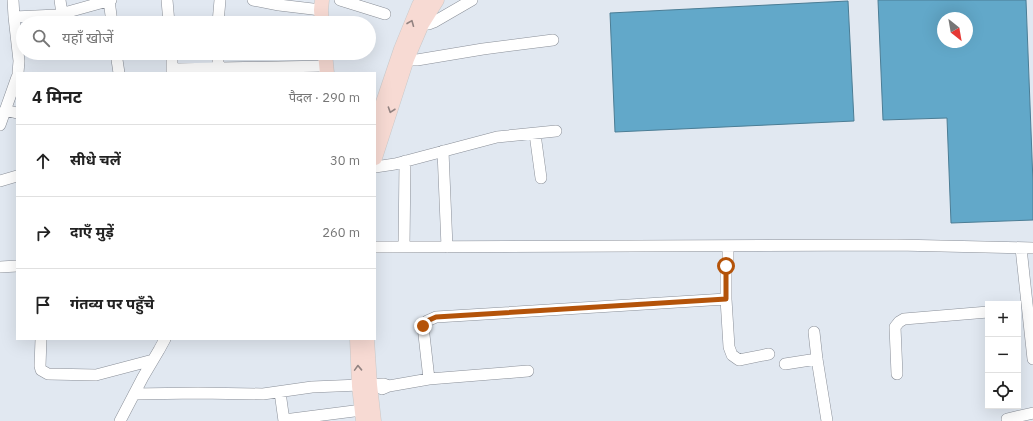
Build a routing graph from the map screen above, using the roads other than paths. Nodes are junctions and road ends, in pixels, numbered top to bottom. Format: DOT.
graph roads {
  1 [pos="13,0"];
  2 [pos="60,0"];
  3 [pos="110,0"];
  4 [pos="167,0"];
  5 [pos="220,0"];
  6 [pos="253,0"];
  7 [pos="340,0"];
  8 [pos="422,0"];
  9 [pos="437,0"];
  10 [pos="472,0"];
  11 [pos="322,11"];
  12 [pos="62,14"];
  13 [pos="385,14"];
  14 [pos="51,16"];
  15 [pos="111,16"];
  16 [pos="168,16"];
  17 [pos="219,16"];
  18 [pos="14,17"];
  19 [pos="422,24"];
  20 [pos="16,35"];
  21 [pos="554,40"];
  22 [pos="403,58"];
  23 [pos="19,60"];
  24 [pos="117,60"];
  25 [pos="172,60"];
  26 [pos="326,64"];
  27 [pos="218,70"];
  28 [pos="172,71"];
  29 [pos="18,72"];
  30 [pos="119,72"];
  31 [pos="16,80"];
  32 [pos="5,110"];
  33 [pos="16,113"];
  34 [pos="376,124"];
  35 [pos="0,125"];
  36 [pos="556,131"];
  37 [pos="535,134"];
  38 [pos="443,151"];
  39 [pos="376,154"];
  40 [pos="405,161"];
  41 [pos="376,167"];
  42 [pos="16,176"];
  43 [pos="541,178"];
  44 [pos="0,181"];
  45 [pos="725,246"];
  46 [pos="376,247"];
  47 [pos="404,247"];
  48 [pos="447,247"];
  49 [pos="1021,248"];
  50 [pos="1033,248"];
  51 [pos="16,266"];
  52 [pos="0,267"];
  53 [pos="726,299"];
  54 [pos="1023,309"];
  55 [pos="985,312"];
  56 [pos="814,332"];
  57 [pos="41,340"];
  58 [pos="164,340"];
  59 [pos="357,340"];
  60 [pos="367,340"];
  61 [pos="769,354"];
  62 [pos="817,359"];
  63 [pos="153,360"];
  64 [pos="1033,360"];
  65 [pos="785,364"];
  66 [pos="528,371"];
  67 [pos="897,374"];
  68 [pos="429,379"];
  69 [pos="366,386"];
  70 [pos="280,392"];
  71 [pos="134,394"];
  72 [pos="1033,413"];
  73 [pos="362,415"];
  74 [pos="1007,420"];
  75 [pos="120,421"];
  76 [pos="284,421"];
  77 [pos="374,421"];
  78 [pos="828,421"];
  1 -- 18 [label="street"];
  2 -- 12 [label="street"];
  3 -- 12 [label="street"];
  3 -- 15 [label="street"];
  4 -- 16 [label="street"];
  5 -- 17 [label="street"];
  6 -- 11 [label="street"];
  7 -- 13 [label="street"];
  22 -- 8 [label="main road, one-way"];
  9 -- 19 [label="main road"];
  10 -- 19 [label="street"];
  12 -- 14 [label="street"];
  18 -- 20 [label="street"];
  19 -- 22 [label="main road"];
  21 -- 22 [label="street"];
  22 -- 34 [label="main road"];
  22 -- 39 [label="main road, one-way"];
  23 -- 29 [label="street"];
  24 -- 30 [label="street"];
  25 -- 28 [label="street"];
  26 -- 27 [label="street"];
  27 -- 28 [label="street"];
  31 -- 32 [label="street"];
  32 -- 33 [label="street"];
  32 -- 35 [label="street"];
  36 -- 37 [label="street"];
  37 -- 38 [label="street"];
  37 -- 43 [label="street"];
  38 -- 40 [label="street"];
  38 -- 48 [label="street"];
  40 -- 41 [label="street"];
  40 -- 47 [label="street"];
  42 -- 44 [label="street"];
  45 -- 48 [label="street"];
  45 -- 49 [label="street"];
  45 -- 53 [label="street"];
  46 -- 47 [label="street"];
  47 -- 48 [label="street"];
  49 -- 50 [label="street"];
  49 -- 54 [label="street"];
  51 -- 52 [label="street"];
  53 -- 61 [label="street"];
  53 -- 68 [label="street"];
  54 -- 64 [label="street"];
  55 -- 67 [label="street"];
  56 -- 62 [label="street"];
  57 -- 63 [label="street"];
  58 -- 63 [label="street"];
  69 -- 59 [label="main road, one-way"];
  60 -- 69 [label="main road"];
  62 -- 65 [label="street"];
  62 -- 78 [label="street"];
  63 -- 71 [label="street"];
  66 -- 68 [label="street"];
  68 -- 69 [label="street"];
  69 -- 70 [label="street"];
  69 -- 73 [label="main road"];
  69 -- 77 [label="main road"];
  70 -- 71 [label="street"];
  70 -- 76 [label="street"];
  71 -- 75 [label="street"];
  72 -- 74 [label="street"];
  73 -- 76 [label="street"];
}
